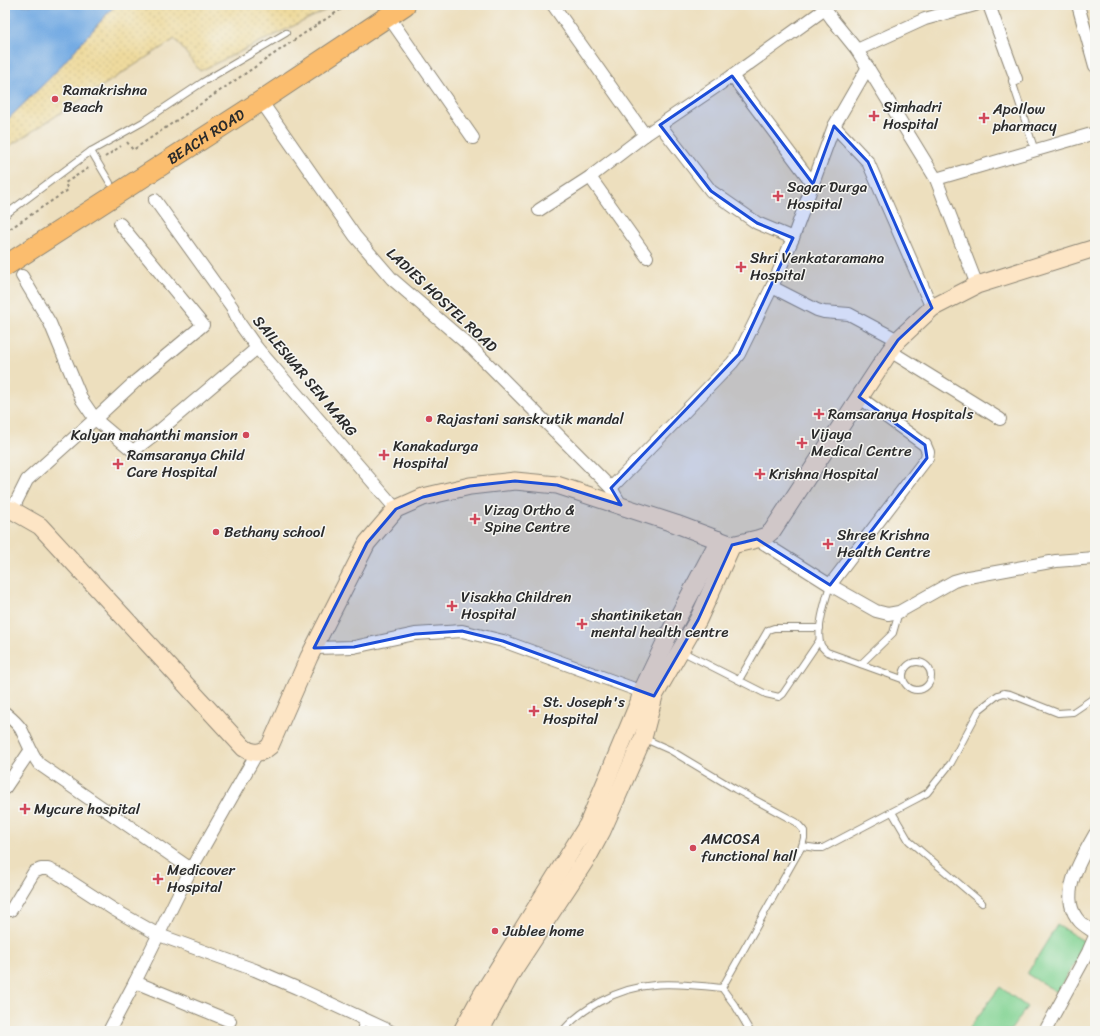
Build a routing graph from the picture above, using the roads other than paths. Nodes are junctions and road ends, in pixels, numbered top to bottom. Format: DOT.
graph roads {
  1 [pos="405,5"];
  2 [pos="553,5"];
  3 [pos="975,5"];
  4 [pos="989,5"];
  5 [pos="1078,5"];
  6 [pos="823,7"];
  7 [pos="385,10"];
  8 [pos="286,33"];
  9 [pos="857,50"];
  10 [pos="1095,66"];
  11 [pos="868,67"];
  12 [pos="732,76"];
  13 [pos="1014,80"];
  14 [pos="261,101"];
  15 [pos="660,125"];
  16 [pos="834,126"];
  17 [pos="1095,133"];
  18 [pos="645,135"];
  19 [pos="473,138"];
  20 [pos="91,151"];
  21 [pos="1034,151"];
  22 [pos="590,177"];
  23 [pos="936,179"];
  24 [pos="110,183"];
  25 [pos="813,184"];
  26 [pos="155,200"];
  27 [pos="539,210"];
  28 [pos="5,215"];
  29 [pos="120,224"];
  30 [pos="793,238"];
  31 [pos="1095,248"];
  32 [pos="5,252"];
  33 [pos="647,257"];
  34 [pos="13,271"];
  35 [pos="977,285"];
  36 [pos="772,287"];
  37 [pos="932,308"];
  38 [pos="894,346"];
  39 [pos="257,348"];
  40 [pos="859,397"];
  41 [pos="1000,418"];
  42 [pos="95,419"];
  43 [pos="611,488"];
  44 [pos="622,505"];
  45 [pos="9,509"];
  46 [pos="396,509"];
  47 [pos="757,539"];
  48 [pos="725,543"];
  49 [pos="1095,558"];
  50 [pos="830,585"];
  51 [pos="899,612"];
  52 [pos="820,628"];
  53 [pos="819,641"];
  54 [pos="314,648"];
  55 [pos="680,651"];
  56 [pos="861,664"];
  57 [pos="902,679"];
  58 [pos="739,680"];
  59 [pos="648,694"];
  60 [pos="1095,697"];
  61 [pos="5,713"];
  62 [pos="635,735"];
  63 [pos="30,751"];
  64 [pos="257,753"];
  65 [pos="5,786"];
  66 [pos="892,812"];
  67 [pos="595,828"];
  68 [pos="1095,834"];
  69 [pos="802,846"];
  70 [pos="191,869"];
  71 [pos="982,903"];
  72 [pos="11,910"];
  73 [pos="1095,934"];
  74 [pos="159,935"];
  75 [pos="135,982"];
  76 [pos="722,988"];
  77 [pos="363,1019"];
  78 [pos="230,1021"];
  79 [pos="109,1031"];
  80 [pos="360,1031"];
  81 [pos="390,1031"];
  82 [pos="462,1031"];
  83 [pos="480,1031"];
  84 [pos="563,1031"];
  85 [pos="750,1031"];
  86 [pos="1045,1031"];
  1 -- 7 [label="main road, BEACH ROAD"];
  2 -- 18 [label="street"];
  3 -- 9 [label="street"];
  4 -- 13 [label="street"];
  5 -- 10 [label="street"];
  6 -- 9 [label="street"];
  6 -- 12 [label="street"];
  7 -- 14 [label="main road, BEACH ROAD"];
  7 -- 19 [label="street"];
  7 -- 24 [label="main road, BEACH ROAD"];
  8 -- 20 [label="lane"];
  9 -- 11 [label="street"];
  11 -- 16 [label="street"];
  11 -- 23 [label="street"];
  12 -- 15 [label="street"];
  12 -- 25 [label="street"];
  13 -- 21 [label="lane"];
  14 -- 34 [label="main road, BEACH ROAD"];
  14 -- 43 [label="street, LADIES HOSTEL ROAD"];
  15 -- 18 [label="street"];
  15 -- 30 [label="street"];
  16 -- 25 [label="street"];
  16 -- 37 [label="street"];
  17 -- 21 [label="street"];
  18 -- 22 [label="street"];
  20 -- 24 [label="lane"];
  20 -- 28 [label="lane"];
  21 -- 23 [label="street"];
  22 -- 27 [label="street"];
  22 -- 33 [label="street"];
  23 -- 35 [label="street"];
  24 -- 32 [label="main road, BEACH ROAD"];
  25 -- 30 [label="street"];
  26 -- 39 [label="street, SAILESWAR SEN MARG"];
  29 -- 42 [label="street"];
  30 -- 36 [label="street"];
  31 -- 35 [label="street"];
  34 -- 42 [label="street"];
  35 -- 37 [label="street"];
  36 -- 38 [label="street"];
  36 -- 43 [label="street"];
  37 -- 38 [label="street"];
  38 -- 40 [label="street"];
  38 -- 41 [label="street"];
  39 -- 42 [label="street"];
  39 -- 46 [label="street, SAILESWAR SEN MARG"];
  40 -- 47 [label="street"];
  40 -- 50 [label="street"];
  42 -- 45 [label="street"];
  43 -- 44 [label="street, LADIES HOSTEL ROAD"];
  44 -- 46 [label="street"];
  44 -- 48 [label="street"];
  45 -- 64 [label="street"];
  46 -- 54 [label="street"];
  47 -- 48 [label="street"];
  47 -- 50 [label="street"];
  48 -- 55 [label="street"];
  48 -- 59 [label="street"];
  49 -- 51 [label="street"];
  50 -- 51 [label="street"];
  50 -- 52 [label="lane"];
  51 -- 56 [label="lane"];
  52 -- 53 [label="lane"];
  52 -- 58 [label="lane"];
  53 -- 56 [label="lane"];
  53 -- 58 [label="lane"];
  54 -- 59 [label="street"];
  54 -- 64 [label="street"];
  55 -- 58 [label="lane"];
  55 -- 59 [label="street"];
  56 -- 57 [label="lane"];
  57 -- 57 [label="lane"];
  59 -- 62 [label="street"];
  60 -- 66 [label="lane"];
  61 -- 63 [label="street"];
  62 -- 67 [label="street"];
  62 -- 69 [label="lane"];
  63 -- 65 [label="street"];
  63 -- 70 [label="street"];
  64 -- 70 [label="street"];
  66 -- 69 [label="lane"];
  66 -- 71 [label="lane"];
  67 -- 82 [label="street"];
  67 -- 83 [label="street"];
  68 -- 73 [label="street"];
  69 -- 76 [label="lane"];
  70 -- 74 [label="street"];
  72 -- 74 [label="street"];
  73 -- 86 [label="street"];
  74 -- 75 [label="street"];
  74 -- 77 [label="street"];
  75 -- 78 [label="street"];
  75 -- 79 [label="street"];
  76 -- 84 [label="lane"];
  76 -- 85 [label="lane"];
  77 -- 80 [label="lane"];
  77 -- 81 [label="street"];
}
